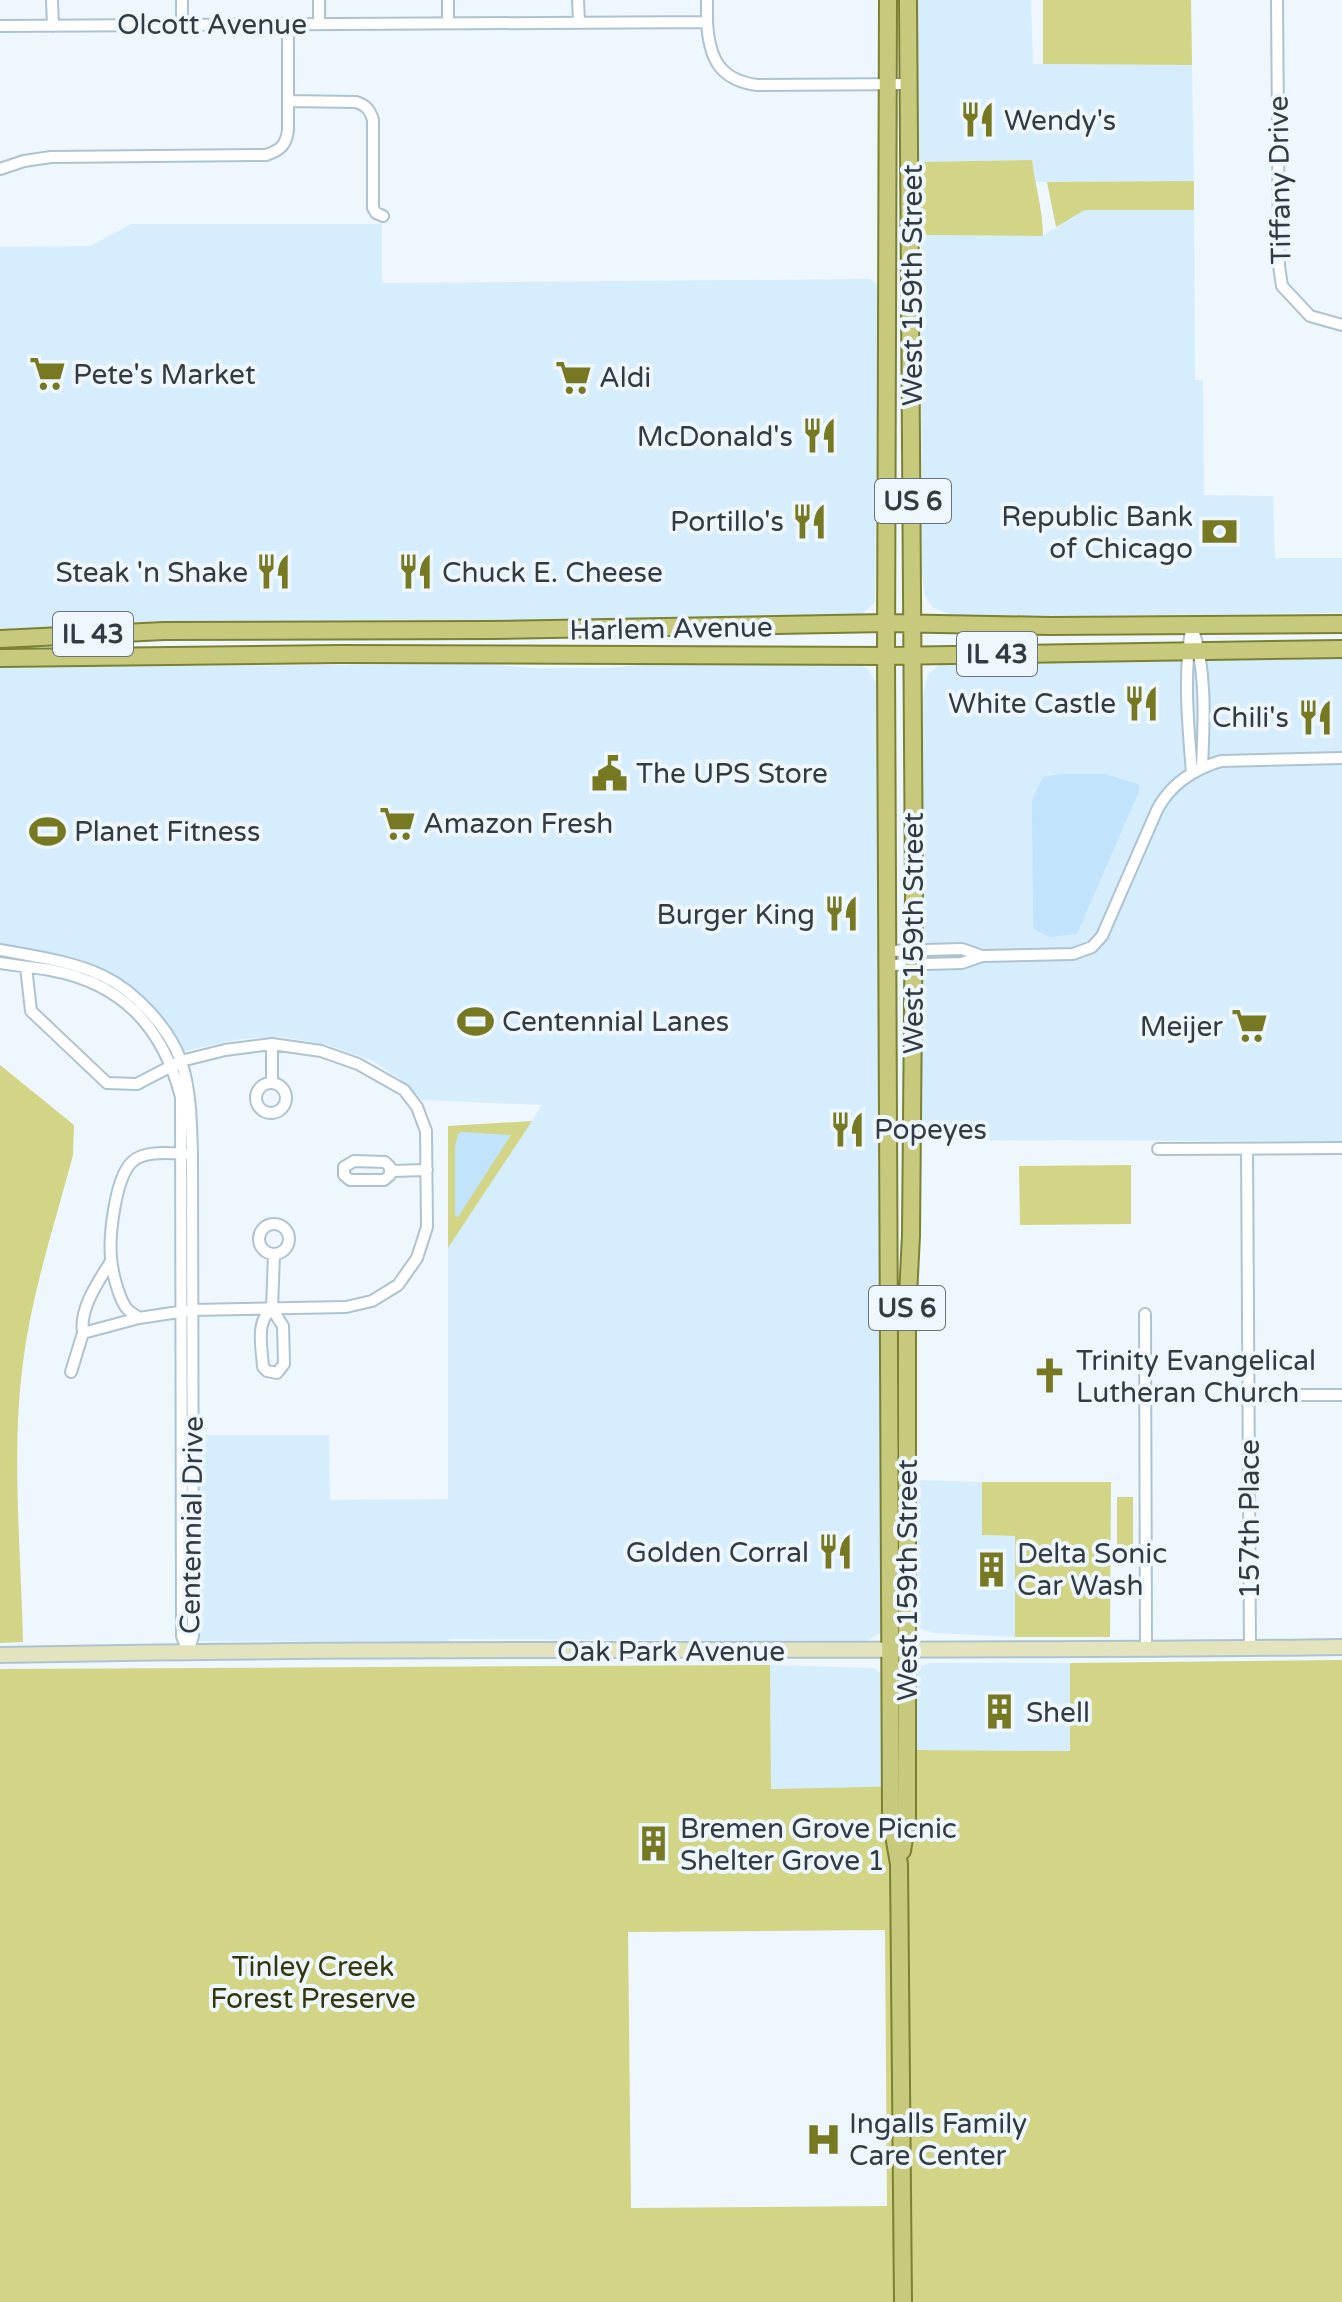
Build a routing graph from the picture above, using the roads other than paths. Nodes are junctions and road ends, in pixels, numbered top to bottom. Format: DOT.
graph roads {
  1 [pos="52,0"];
  2 [pos="182,0"];
  3 [pos="319,0"];
  4 [pos="448,0"];
  5 [pos="578,0"];
  6 [pos="707,0"];
  7 [pos="888,0"];
  8 [pos="908,0"];
  9 [pos="1277,0"];
  10 [pos="579,21"];
  11 [pos="448,22"];
  12 [pos="707,22"];
  13 [pos="182,24"];
  14 [pos="288,24"];
  15 [pos="319,24"];
  16 [pos="0,26"];
  17 [pos="53,26"];
  18 [pos="888,84"];
  19 [pos="910,84"];
  20 [pos="288,101"];
  21 [pos="0,169"];
  22 [pos="383,216"];
  23 [pos="1342,325"];
  24 [pos="887,623"];
  25 [pos="913,624"];
  26 [pos="1192,624"];
  27 [pos="1342,624"];
  28 [pos="0,639"];
  29 [pos="1342,649"];
  30 [pos="1194,651"];
  31 [pos="913,655"];
  32 [pos="886,656"];
  33 [pos="0,658"];
  34 [pos="1342,758"];
  35 [pos="1197,770"];
  36 [pos="0,950"];
  37 [pos="889,958"];
  38 [pos="914,958"];
  39 [pos="0,963"];
  40 [pos="26,967"];
  41 [pos="272,1044"];
  42 [pos="176,1064"];
  43 [pos="272,1082"];
  44 [pos="1342,1148"];
  45 [pos="1158,1149"];
  46 [pos="1247,1149"];
  47 [pos="186,1154"];
  48 [pos="427,1170"];
  49 [pos="391,1171"];
  50 [pos="274,1254"];
  51 [pos="111,1261"];
  52 [pos="272,1309"];
  53 [pos="186,1311"];
  54 [pos="1145,1314"];
  55 [pos="139,1318"];
  56 [pos="83,1333"];
  57 [pos="71,1372"];
  58 [pos="1248,1395"];
  59 [pos="1342,1395"];
  60 [pos="1342,1647"];
  61 [pos="1146,1649"];
  62 [pos="1250,1649"];
  63 [pos="900,1651"];
  64 [pos="188,1652"];
  65 [pos="0,1655"];
  66 [pos="903,2302"];
  1 -- 17 [label="street"];
  2 -- 13 [label="street"];
  3 -- 15 [label="street"];
  4 -- 11 [label="street"];
  5 -- 10 [label="street"];
  6 -- 12 [label="street"];
  7 -- 18 [label="main road, West 159th Street / US 6"];
  8 -- 19 [label="main road, West 159th Street / US 6"];
  9 -- 23 [label="street, Tiffany Drive"];
  10 -- 11 [label="street, Olcott Avenue"];
  10 -- 12 [label="street, Olcott Avenue"];
  11 -- 15 [label="street, Olcott Avenue"];
  12 -- 18 [label="street"];
  13 -- 14 [label="street, Olcott Avenue"];
  13 -- 17 [label="street, Olcott Avenue"];
  14 -- 15 [label="street, Olcott Avenue"];
  14 -- 20 [label="street"];
  16 -- 17 [label="street, Olcott Avenue"];
  18 -- 19 [label="street"];
  18 -- 24 [label="main road, West 159th Street / US 6"];
  19 -- 25 [label="main road, West 159th Street / US 6"];
  20 -- 21 [label="street"];
  20 -- 22 [label="street"];
  24 -- 25 [label="main road, Harlem Avenue / IL 43"];
  24 -- 28 [label="main road, Harlem Avenue / IL 43"];
  24 -- 32 [label="main road, West 159th Street / US 6"];
  25 -- 26 [label="main road, Harlem Avenue / IL 43"];
  25 -- 31 [label="main road, West 159th Street / US 6"];
  26 -- 27 [label="main road, Harlem Avenue / IL 43"];
  26 -- 30 [label="street"];
  29 -- 30 [label="main road, Harlem Avenue / IL 43"];
  30 -- 31 [label="main road, Harlem Avenue / IL 43"];
  30 -- 35 [label="street"];
  30 -- 35 [label="street"];
  31 -- 32 [label="main road, Harlem Avenue / IL 43"];
  31 -- 38 [label="main road, West 159th Street / US 6"];
  32 -- 33 [label="main road, Harlem Avenue / IL 43"];
  32 -- 37 [label="main road, West 159th Street / US 6"];
  34 -- 35 [label="street"];
  35 -- 38 [label="street"];
  36 -- 42 [label="street, Centennial Drive"];
  37 -- 38 [label="street"];
  37 -- 63 [label="main road, West 159th Street / US 6"];
  38 -- 63 [label="main road, West 159th Street / US 6"];
  39 -- 40 [label="street, Centennial Drive"];
  40 -- 42 [label="street, Centennial Drive"];
  40 -- 42 [label="street"];
  41 -- 42 [label="street"];
  41 -- 43 [label="street"];
  41 -- 48 [label="street"];
  42 -- 47 [label="street, Centennial Drive"];
  44 -- 46 [label="street"];
  45 -- 46 [label="street"];
  46 -- 58 [label="street, 157th Place"];
  47 -- 51 [label="street"];
  47 -- 53 [label="street, Centennial Drive"];
  48 -- 49 [label="street"];
  48 -- 52 [label="street"];
  50 -- 52 [label="street"];
  51 -- 55 [label="street"];
  51 -- 56 [label="street"];
  52 -- 52 [label="street"];
  52 -- 53 [label="street"];
  53 -- 55 [label="street"];
  53 -- 64 [label="street, Centennial Drive"];
  54 -- 61 [label="street"];
  55 -- 56 [label="street"];
  56 -- 57 [label="street"];
  58 -- 59 [label="street"];
  58 -- 62 [label="street, 157th Place"];
  60 -- 62 [label="street, Oak Park Avenue"];
  61 -- 62 [label="street, Oak Park Avenue"];
  61 -- 63 [label="street, Oak Park Avenue"];
  63 -- 64 [label="street, Oak Park Avenue"];
  63 -- 66 [label="main road, West 159th Street / US 6"];
  64 -- 65 [label="street, Oak Park Avenue"];
}
